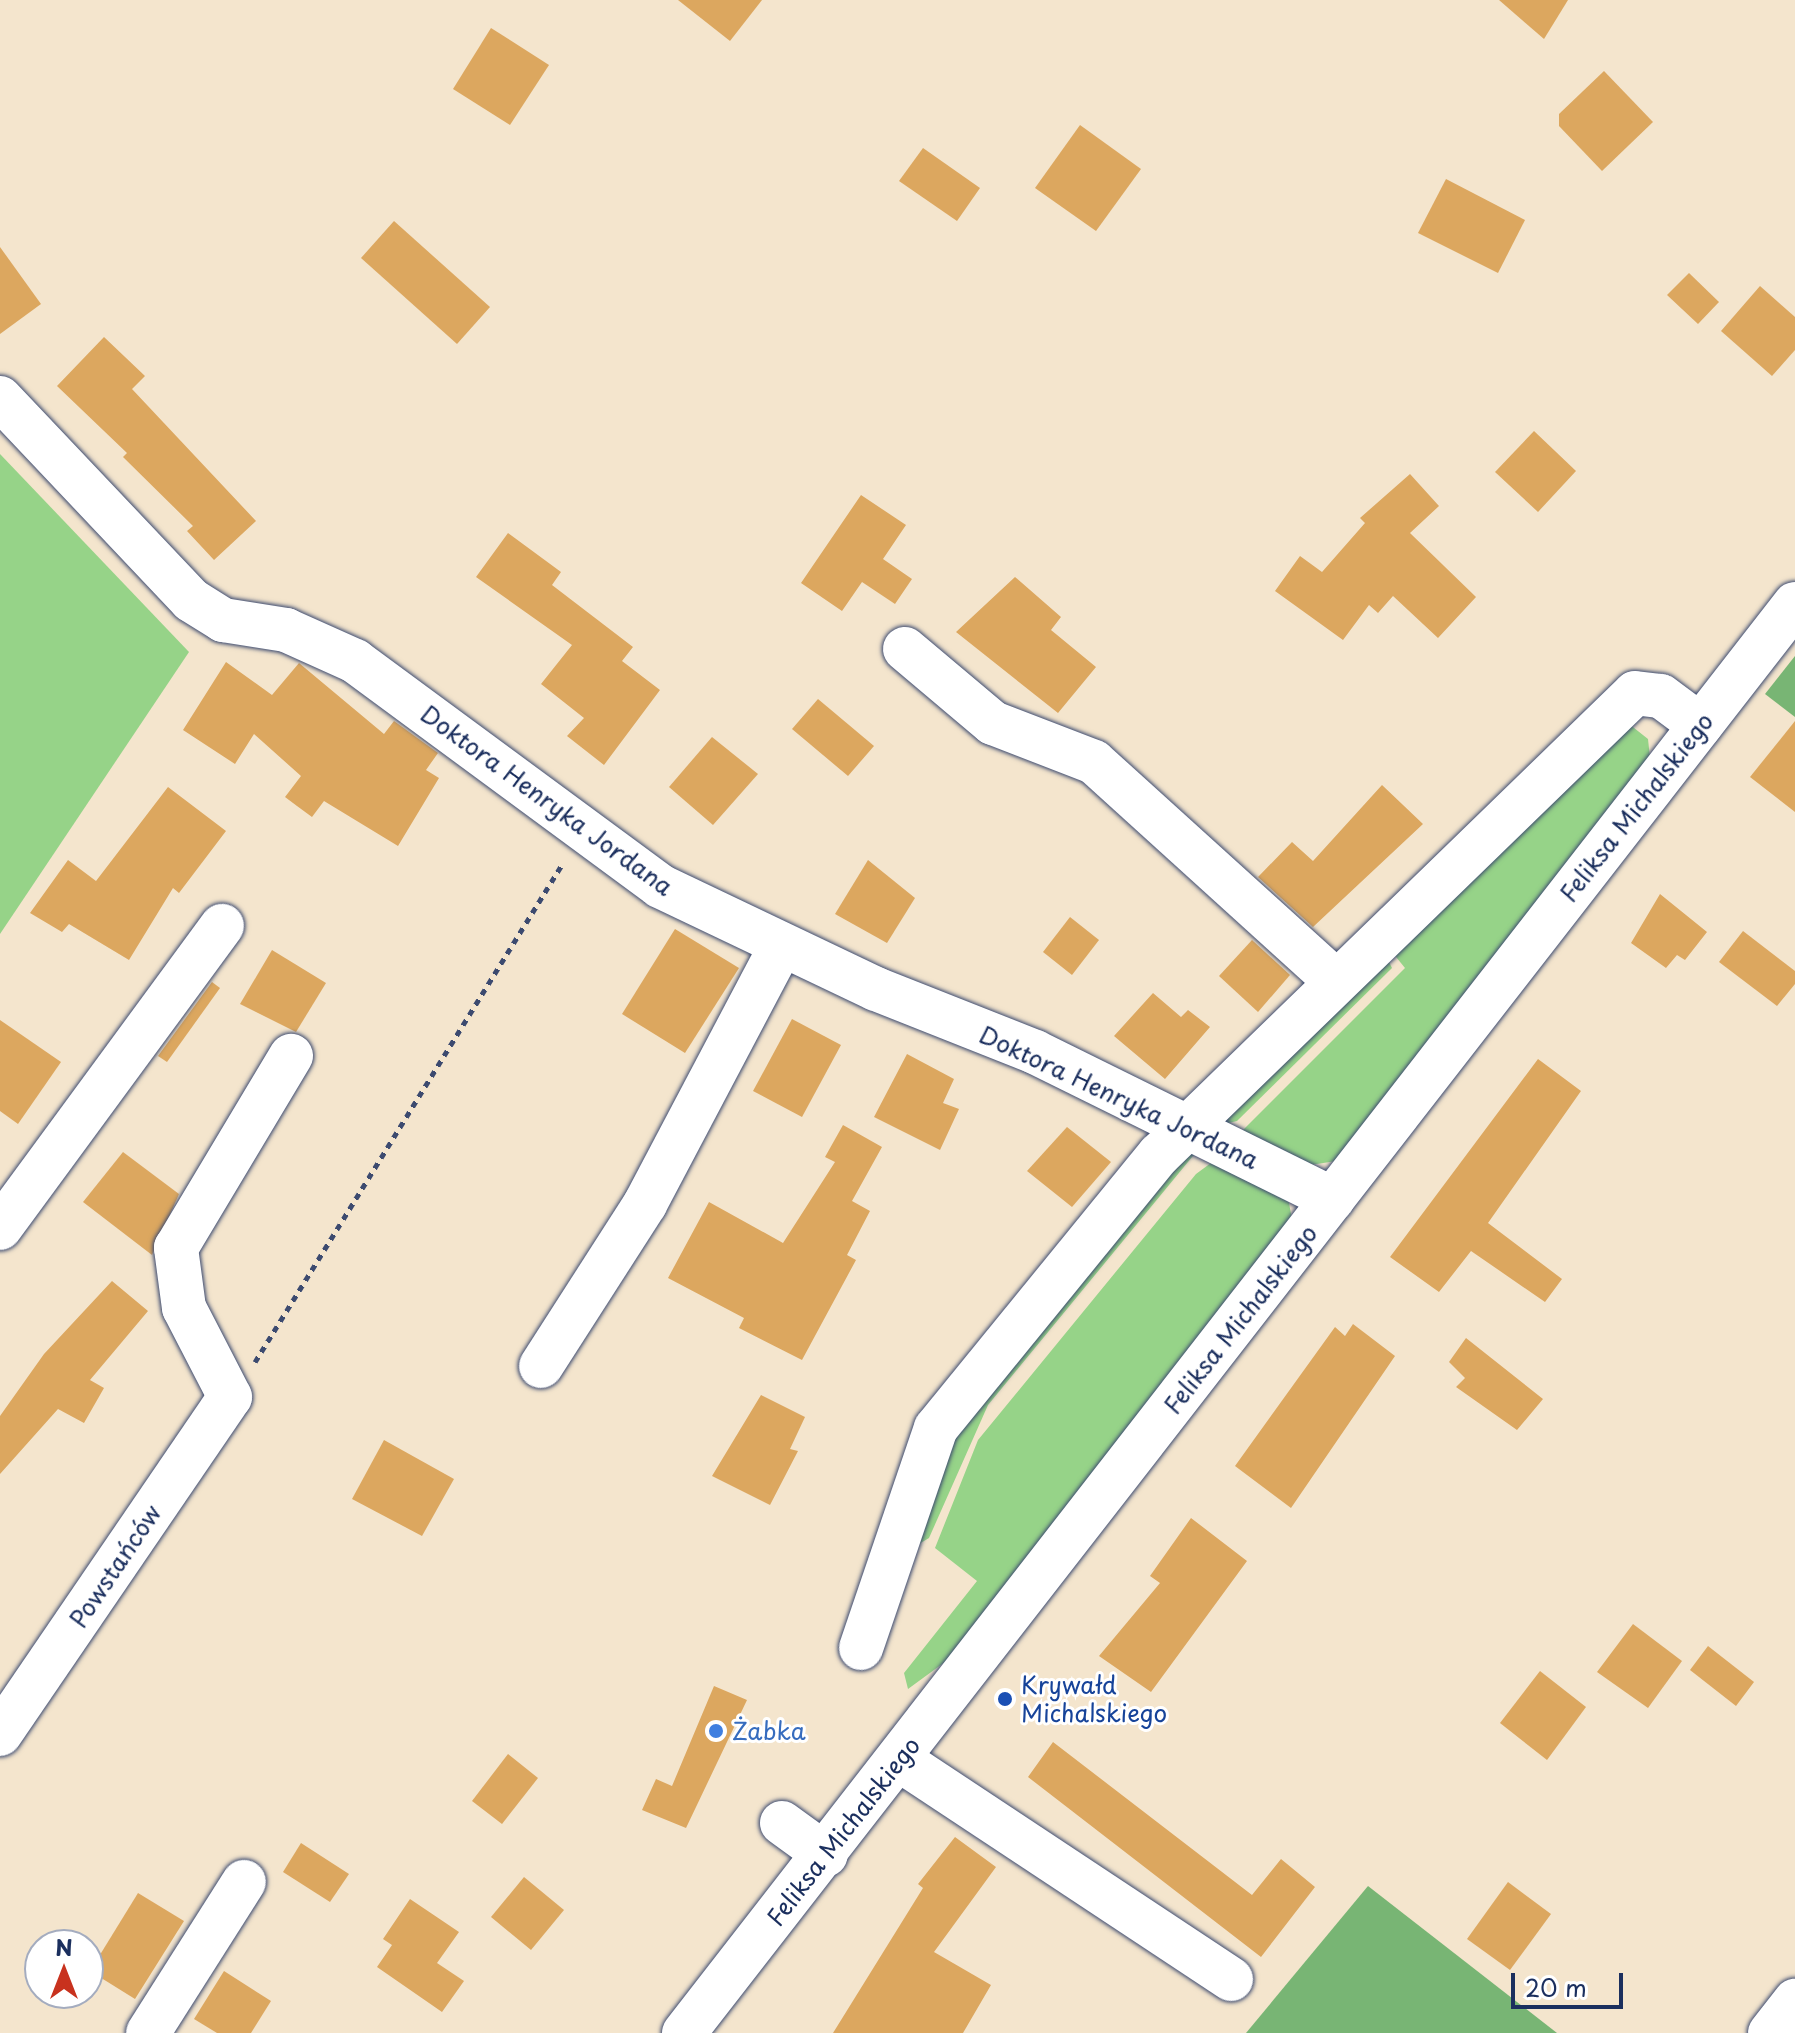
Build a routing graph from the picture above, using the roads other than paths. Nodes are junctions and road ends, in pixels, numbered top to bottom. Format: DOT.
graph roads {
  1 [pos="0,398"];
  2 [pos="1795,604"];
  3 [pos="905,649"];
  4 [pos="1700,725"];
  5 [pos="222,926"];
  6 [pos="781,946"];
  7 [pos="1334,980"];
  8 [pos="291,1056"];
  9 [pos="1185,1128"];
  10 [pos="1333,1199"];
  11 [pos="0,1228"];
  12 [pos="541,1366"];
  13 [pos="861,1648"];
  14 [pos="0,1734"];
  15 [pos="900,1760"];
  16 [pos="782,1823"];
  17 [pos="826,1855"];
  18 [pos="244,1882"];
  19 [pos="1231,1979"];
  20 [pos="1795,2001"];
  21 [pos="148,2033"];
  22 [pos="684,2033"];
  23 [pos="1770,2033"];
  1 -- 6 [label="street, Doktora Henryka Jordana"];
  2 -- 4 [label="street, Feliksa Michalskiego"];
  3 -- 7 [label="street"];
  4 -- 7 [label="street"];
  4 -- 10 [label="street, Feliksa Michalskiego"];
  5 -- 11 [label="street"];
  6 -- 9 [label="street, Doktora Henryka Jordana"];
  6 -- 12 [label="street"];
  7 -- 9 [label="street"];
  8 -- 14 [label="street, Powstańców"];
  9 -- 10 [label="street, Doktora Henryka Jordana"];
  9 -- 13 [label="street"];
  10 -- 15 [label="street, Feliksa Michalskiego"];
  15 -- 17 [label="street, Feliksa Michalskiego"];
  15 -- 19 [label="street"];
  16 -- 17 [label="street"];
  17 -- 22 [label="street, Feliksa Michalskiego"];
  18 -- 21 [label="street"];
  20 -- 23 [label="street"];
}
